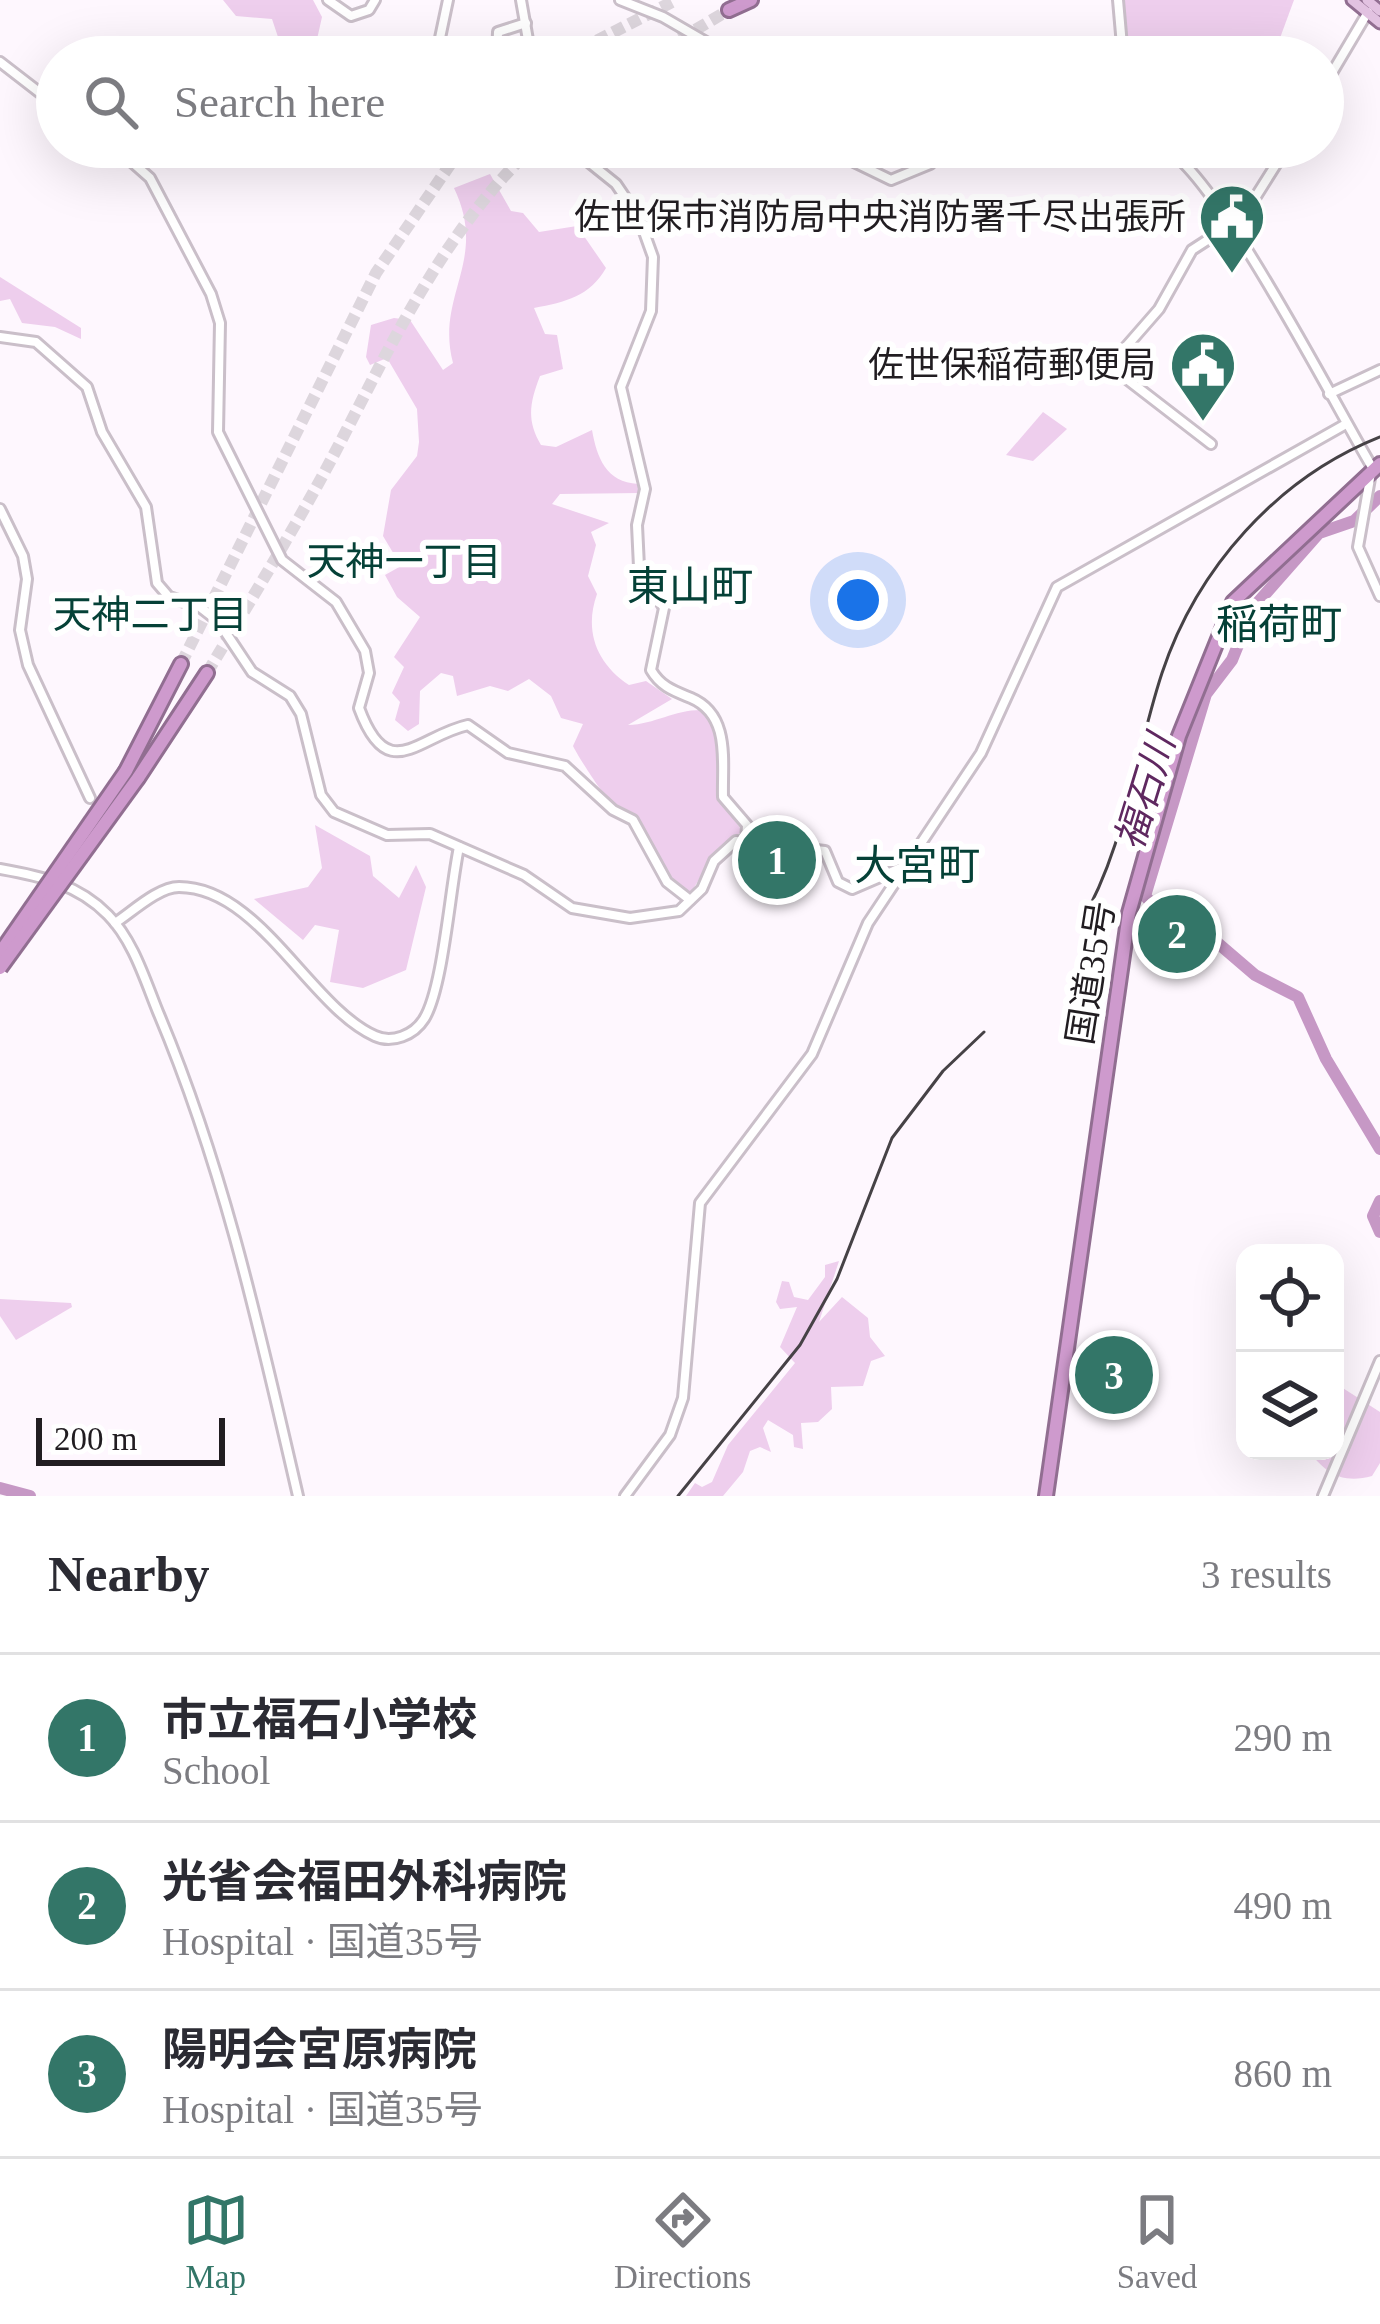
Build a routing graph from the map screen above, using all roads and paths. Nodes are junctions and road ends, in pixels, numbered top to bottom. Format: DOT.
graph roads {
  1 [pos="328,0"];
  2 [pos="375,0"];
  3 [pos="448,0"];
  4 [pos="521,0"];
  5 [pos="620,0"];
  6 [pos="751,0"];
  7 [pos="1118,0"];
  8 [pos="1352,0"];
  9 [pos="1372,7"];
  10 [pos="729,10"];
  11 [pos="526,23"];
  12 [pos="1380,23"];
  13 [pos="440,36"];
  14 [pos="498,36"];
  15 [pos="528,36"];
  16 [pos="696,36"];
  17 [pos="1121,36"];
  18 [pos="1344,53"];
  19 [pos="0,62"];
  20 [pos="36,90"];
  21 [pos="139,168"];
  22 [pos="596,168"];
  23 [pos="866,168"];
  24 [pos="920,168"];
  25 [pos="1189,168"];
  26 [pos="1274,168"];
  27 [pos="1230,226"];
  28 [pos="0,337"];
  29 [pos="1380,370"];
  30 [pos="1329,394"];
  31 [pos="1346,424"];
  32 [pos="1211,444"];
  33 [pos="1376,466"];
  34 [pos="0,509"];
  35 [pos="1380,596"];
  36 [pos="181,664"];
  37 [pos="207,673"];
  38 [pos="132,774"];
  39 [pos="90,798"];
  40 [pos="746,842"];
  41 [pos="459,847"];
  42 [pos="912,864"];
  43 [pos="0,869"];
  44 [pos="49,878"];
  45 [pos="690,900"];
  46 [pos="115,923"];
  47 [pos="0,955"];
  48 [pos="0,968"];
  49 [pos="1380,1360"];
  50 [pos="298,1496"];
  51 [pos="625,1496"];
  52 [pos="1046,1496"];
  53 [pos="1323,1496"];
  1 -- 2 [label="street"];
  3 -- 13 [label="street"];
  4 -- 11 [label="street"];
  5 -- 16 [label="street"];
  6 -- 10 [label="highway"];
  7 -- 17 [label="street"];
  8 -- 9 [label="main road"];
  9 -- 12 [label="main road"];
  9 -- 18 [label="street"];
  11 -- 14 [label="street"];
  11 -- 15 [label="street"];
  19 -- 20 [label="street"];
  21 -- 45 [label="street"];
  22 -- 40 [label="street"];
  23 -- 24 [label="street"];
  25 -- 27 [label="street"];
  26 -- 27 [label="street"];
  27 -- 30 [label="street"];
  27 -- 32 [label="street"];
  28 -- 41 [label="street"];
  29 -- 30 [label="street"];
  30 -- 31 [label="street"];
  31 -- 33 [label="street"];
  31 -- 42 [label="street"];
  33 -- 35 [label="street"];
  33 -- 52 [label="highway, 国道35号"];
  34 -- 39 [label="street"];
  36 -- 38 [label="highway"];
  37 -- 38 [label="highway"];
  38 -- 47 [label="highway, bridge"];
  38 -- 48 [label="highway, bridge"];
  40 -- 42 [label="street"];
  40 -- 45 [label="street"];
  41 -- 45 [label="street"];
  41 -- 46 [label="street"];
  42 -- 51 [label="street"];
  43 -- 44 [label="street"];
  44 -- 46 [label="street"];
  44 -- 47 [label="street"];
  46 -- 50 [label="street"];
  49 -- 53 [label="street"];
}
